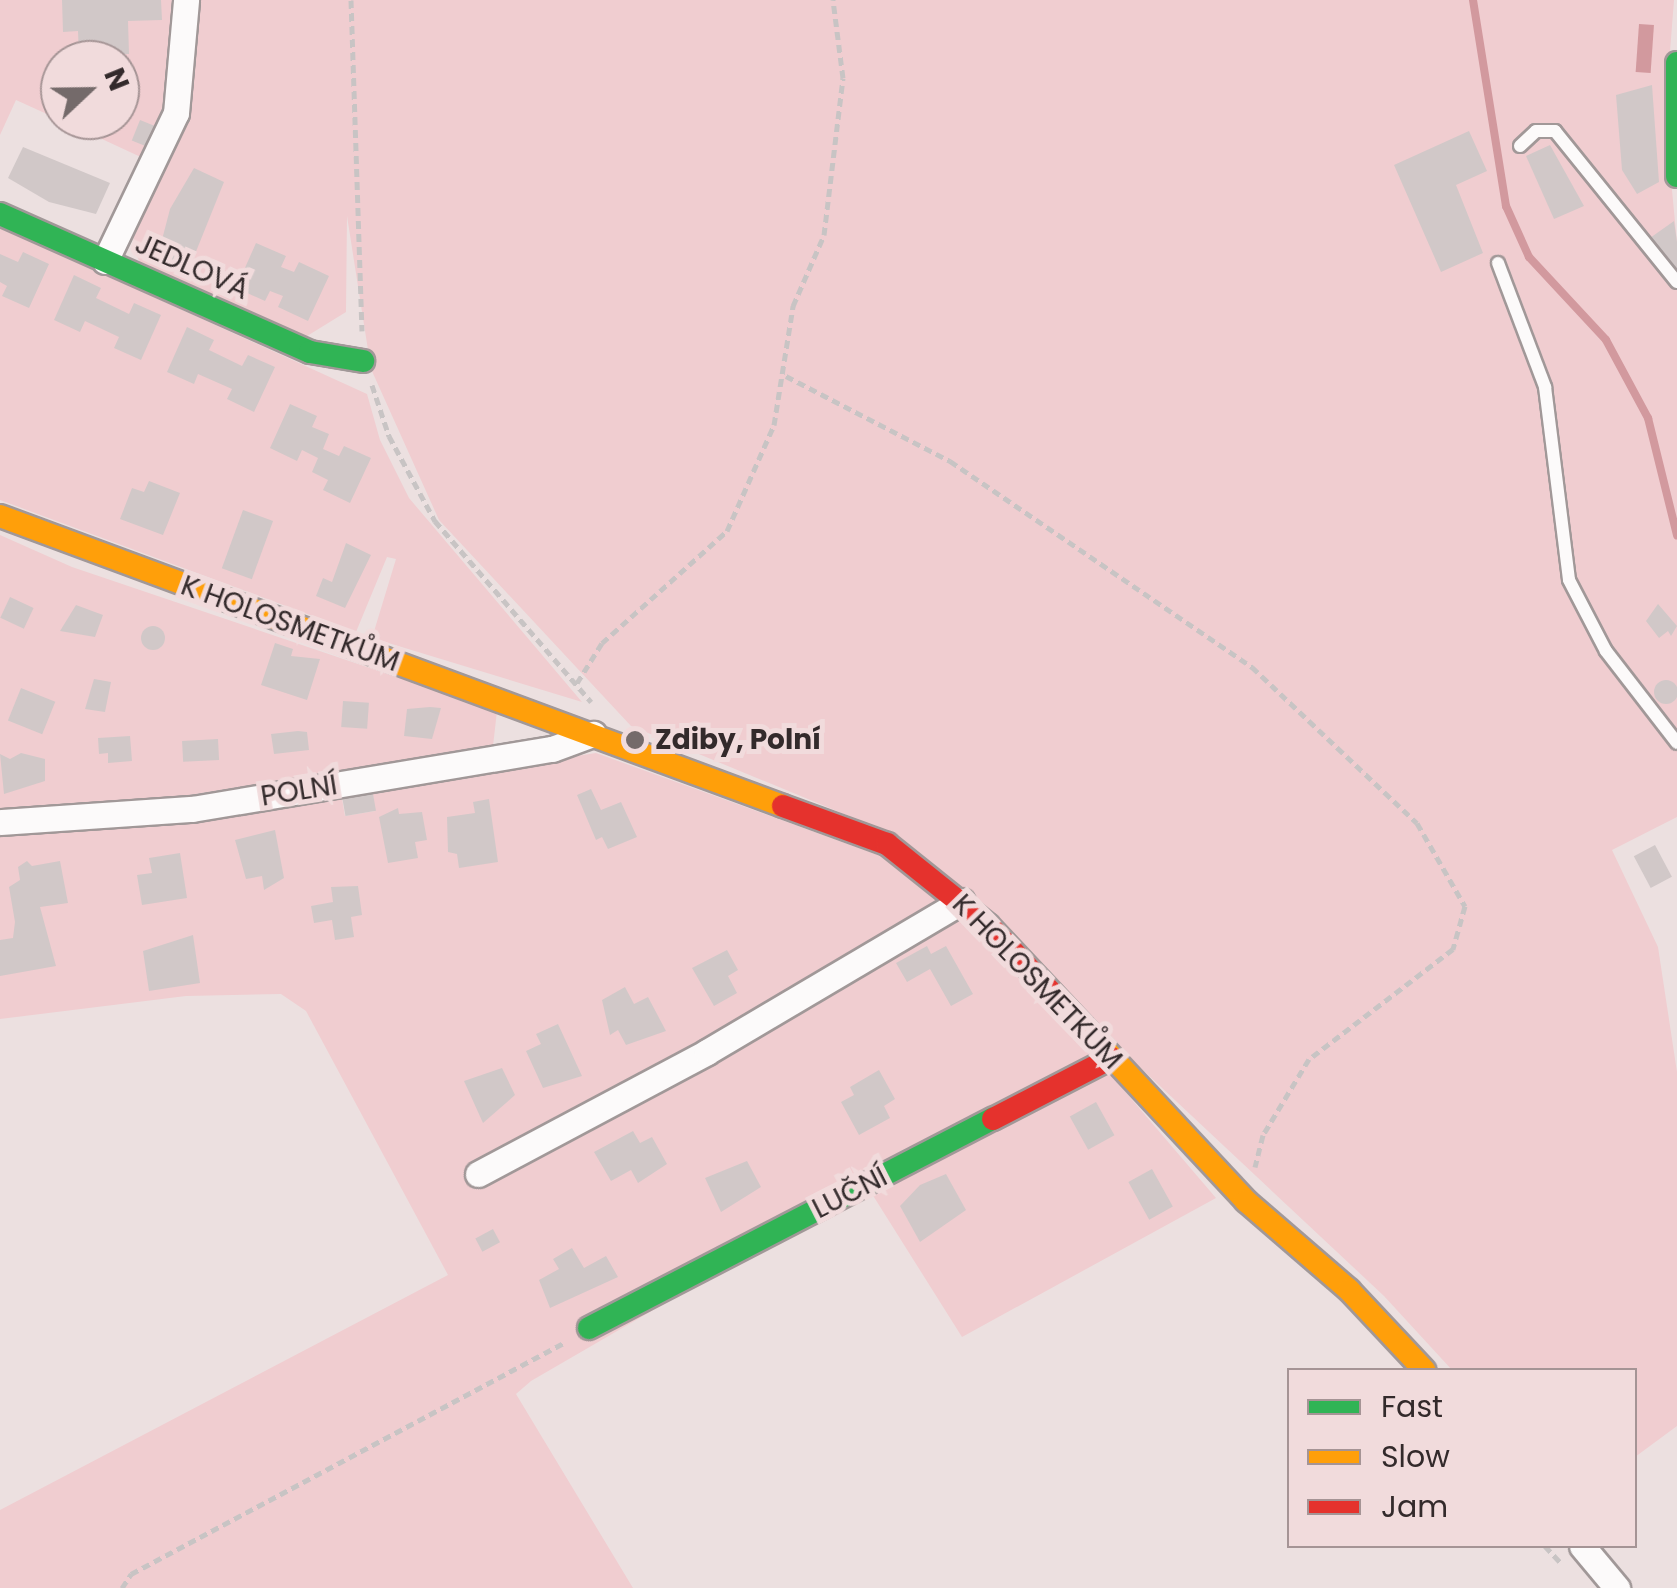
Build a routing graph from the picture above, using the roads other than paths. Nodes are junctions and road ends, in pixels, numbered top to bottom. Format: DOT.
graph roads {
  1 [pos="186,0"];
  2 [pos="1677,63"];
  3 [pos="1520,146"];
  4 [pos="1677,176"];
  5 [pos="0,214"];
  6 [pos="105,261"];
  7 [pos="1498,263"];
  8 [pos="1677,282"];
  9 [pos="363,361"];
  10 [pos="0,516"];
  11 [pos="593,734"];
  12 [pos="1677,743"];
  13 [pos="0,822"];
  14 [pos="962,901"];
  15 [pos="1111,1058"];
  16 [pos="478,1174"];
  17 [pos="589,1328"];
  18 [pos="1422,1368"];
  19 [pos="1584,1548"];
  20 [pos="1617,1588"];
  1 -- 6 [label="street"];
  2 -- 4 [label="street"];
  3 -- 8 [label="lane"];
  5 -- 6 [label="street, JEDLOVÁ"];
  6 -- 9 [label="street, JEDLOVÁ"];
  7 -- 12 [label="lane"];
  10 -- 11 [label="street, K HOLOSMETKŮM"];
  11 -- 13 [label="street, POLNÍ"];
  11 -- 14 [label="street, K HOLOSMETKŮM"];
  14 -- 15 [label="street, K HOLOSMETKŮM"];
  14 -- 16 [label="street"];
  15 -- 17 [label="street, LUČNÍ"];
  15 -- 18 [label="street, K HOLOSMETKŮM"];
  19 -- 20 [label="street"];
}
